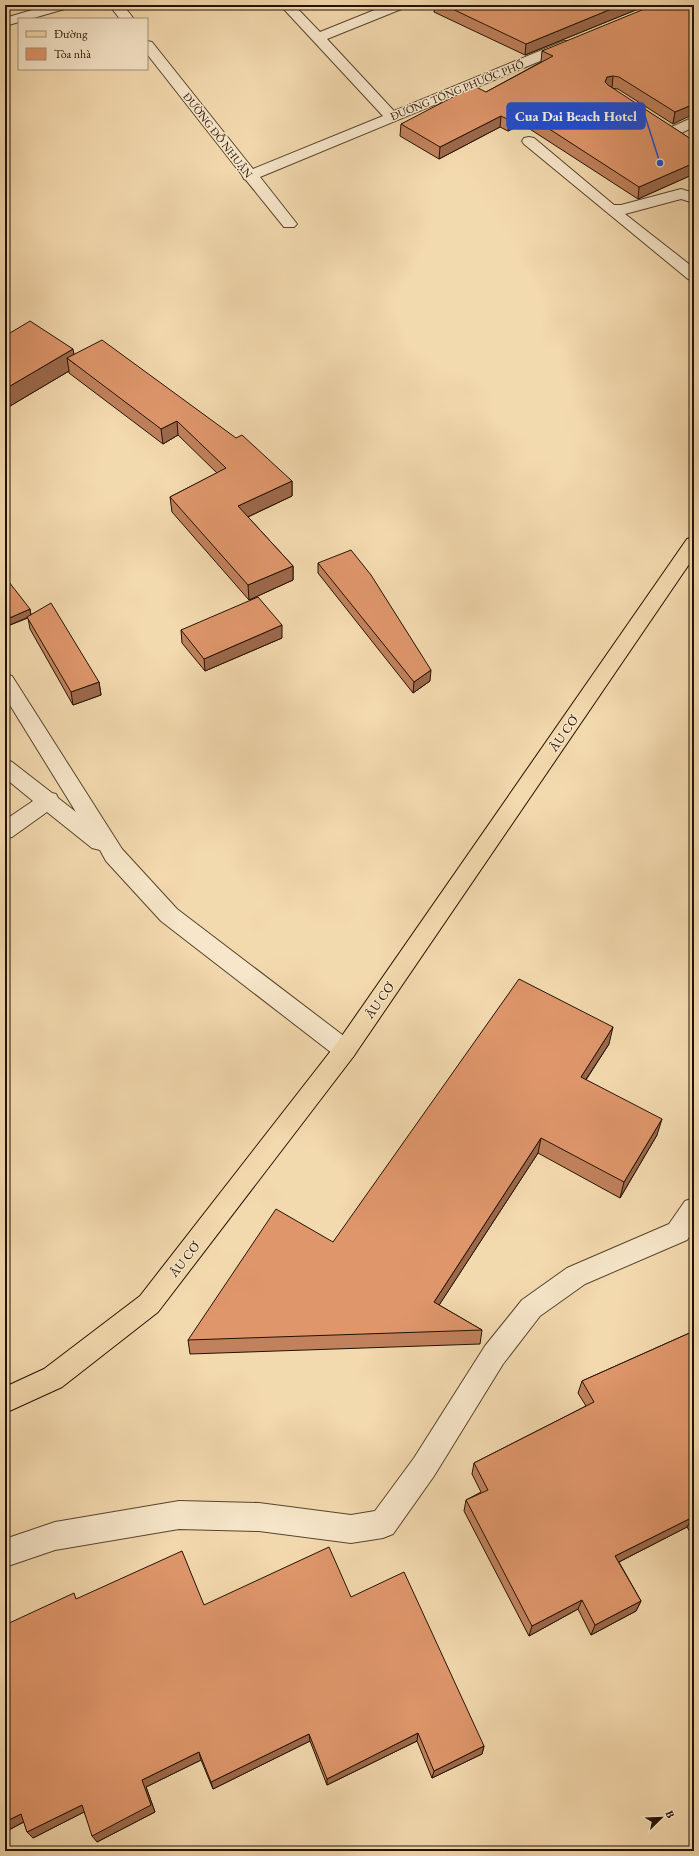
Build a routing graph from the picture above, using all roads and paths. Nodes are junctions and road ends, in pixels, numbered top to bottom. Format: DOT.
graph roads {
  1 [pos="63,5"];
  2 [pos="116,5"];
  3 [pos="287,5"];
  4 [pos="399,5"];
  5 [pos="18,18"];
  6 [pos="19,18"];
  7 [pos="126,18"];
  8 [pos="5,22"];
  9 [pos="318,38"];
  10 [pos="583,38"];
  11 [pos="148,46"];
  12 [pos="392,117"];
  13 [pos="694,121"];
  14 [pos="658,123"];
  15 [pos="672,132"];
  16 [pos="529,141"];
  17 [pos="688,141"];
  18 [pos="249,176"];
  19 [pos="694,198"];
  20 [pos="610,209"];
  21 [pos="289,224"];
  22 [pos="694,276"];
  23 [pos="694,543"];
  24 [pos="5,681"];
  25 [pos="5,767"];
  26 [pos="49,800"];
  27 [pos="5,832"];
  28 [pos="114,855"];
  29 [pos="345,1050"];
  30 [pos="694,1209"];
  31 [pos="5,1400"];
  32 [pos="5,1554"];
  1 -- 6 [label="street"];
  2 -- 7 [label="street"];
  3 -- 9 [label="street"];
  4 -- 9 [label="street"];
  5 -- 8 [label="street"];
  9 -- 12 [label="street"];
  10 -- 12 [label="street, ĐƯỜNG TỐNG PHƯỚC PHỔ"];
  11 -- 18 [label="street, ĐƯỜNG ĐỖ NHUẬN"];
  12 -- 18 [label="street, ĐƯỜNG TỐNG PHƯỚC PHỔ"];
  13 -- 15 [label="street"];
  14 -- 15 [label="street"];
  15 -- 17 [label="street"];
  16 -- 20 [label="street"];
  18 -- 21 [label="street, ĐƯỜNG ĐỖ NHUẬN"];
  19 -- 20 [label="street"];
  20 -- 22 [label="street"];
  23 -- 29 [label="main road, ÂU CƠ"];
  24 -- 28 [label="street"];
  25 -- 26 [label="street"];
  26 -- 27 [label="street"];
  26 -- 28 [label="street"];
  28 -- 29 [label="street"];
  29 -- 31 [label="main road, ÂU CƠ"];
  30 -- 32 [label="street"];
}
